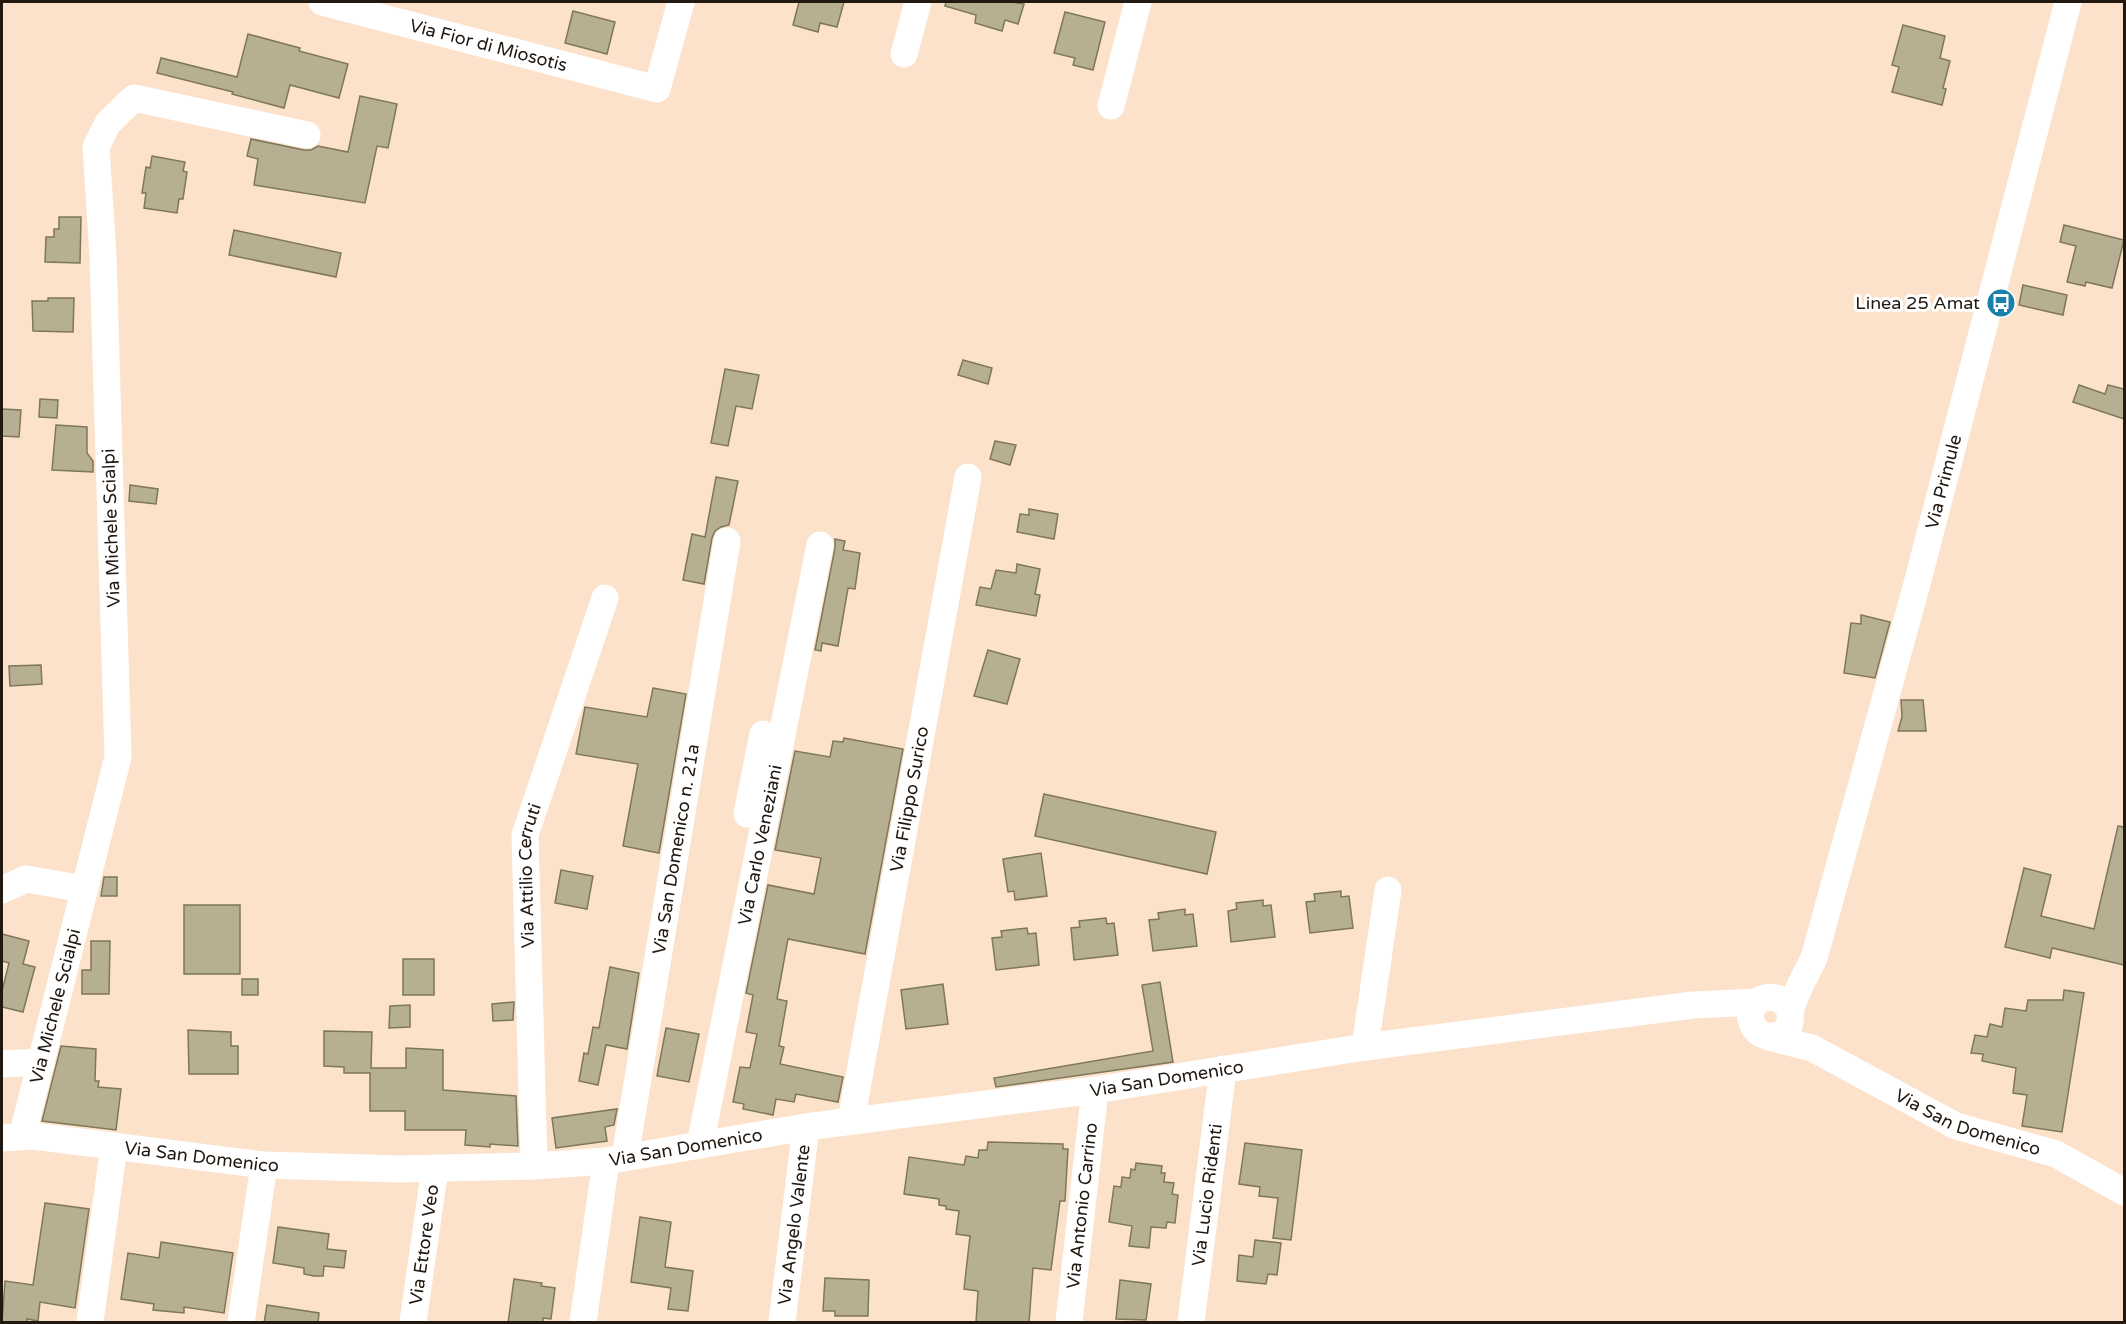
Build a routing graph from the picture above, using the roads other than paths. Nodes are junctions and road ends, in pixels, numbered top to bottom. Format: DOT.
graph roads {
  1 [pos="322,2"];
  2 [pos="681,2"];
  3 [pos="918,2"];
  4 [pos="1138,2"];
  5 [pos="2068,2"];
  6 [pos="904,54"];
  7 [pos="1112,106"];
  8 [pos="307,135"];
  9 [pos="968,477"];
  10 [pos="727,541"];
  11 [pos="820,545"];
  12 [pos="605,598"];
  13 [pos="763,734"];
  14 [pos="2,890"];
  15 [pos="84,890"];
  16 [pos="1388,890"];
  17 [pos="1693,1005"];
  18 [pos="1778,1007"];
  19 [pos="1763,1034"];
  20 [pos="1365,1047"];
  21 [pos="1812,1048"];
  22 [pos="41,1062"];
  23 [pos="2,1064"];
  24 [pos="1223,1069"];
  25 [pos="1095,1090"];
  26 [pos="851,1122"];
  27 [pos="806,1127"];
  28 [pos="12,1137"];
  29 [pos="114,1146"];
  30 [pos="690,1146"];
  31 [pos="616,1159"];
  32 [pos="264,1165"];
  33 [pos="534,1166"];
  34 [pos="435,1168"];
  35 [pos="2124,1192"];
  36 [pos="90,1323"];
  37 [pos="241,1323"];
  38 [pos="413,1323"];
  39 [pos="583,1323"];
  40 [pos="782,1323"];
  41 [pos="1069,1323"];
  42 [pos="1191,1323"];
  1 -- 2 [label="street, Via Fior di Miosotis"];
  3 -- 6 [label="street"];
  4 -- 7 [label="street"];
  5 -- 18 [label="street, Via Primule"];
  8 -- 15 [label="street, Via Michele Scialpi"];
  9 -- 26 [label="street, Via Filippo Surico"];
  10 -- 31 [label="street, Via San Domenico n. 21a"];
  11 -- 30 [label="street, Via Carlo Veneziani"];
  12 -- 33 [label="street, Via Attilio Cerruti"];
  13 -- 30 [label="street"];
  14 -- 15 [label="street"];
  15 -- 22 [label="street, Via Michele Scialpi"];
  16 -- 20 [label="street"];
  17 -- 18 [label="street, Via San Domenico"];
  17 -- 19 [label="street, Via San Domenico"];
  17 -- 20 [label="street, Via San Domenico"];
  18 -- 19 [label="street"];
  18 -- 19 [label="street"];
  18 -- 21 [label="street, Via San Domenico"];
  19 -- 21 [label="street, Via San Domenico"];
  20 -- 24 [label="street, Via San Domenico"];
  21 -- 35 [label="street, Via San Domenico"];
  22 -- 23 [label="street"];
  22 -- 28 [label="street, Via Michele Scialpi"];
  24 -- 25 [label="street, Via San Domenico"];
  24 -- 42 [label="street, Via Lucio Ridenti"];
  25 -- 26 [label="street, Via San Domenico"];
  25 -- 41 [label="street, Via Antonio Carrino"];
  26 -- 27 [label="street, Via San Domenico"];
  27 -- 30 [label="street, Via San Domenico"];
  27 -- 40 [label="street, Via Angelo Valente"];
  28 -- 29 [label="street, Via San Domenico"];
  29 -- 32 [label="street, Via San Domenico"];
  29 -- 36 [label="street"];
  30 -- 31 [label="street, Via San Domenico"];
  31 -- 33 [label="street, Via San Domenico"];
  31 -- 39 [label="street, Via San Domenico n. 21a"];
  32 -- 34 [label="street, Via San Domenico"];
  32 -- 37 [label="street"];
  33 -- 34 [label="street, Via San Domenico"];
  34 -- 38 [label="street, Via Ettore Veo"];
}
